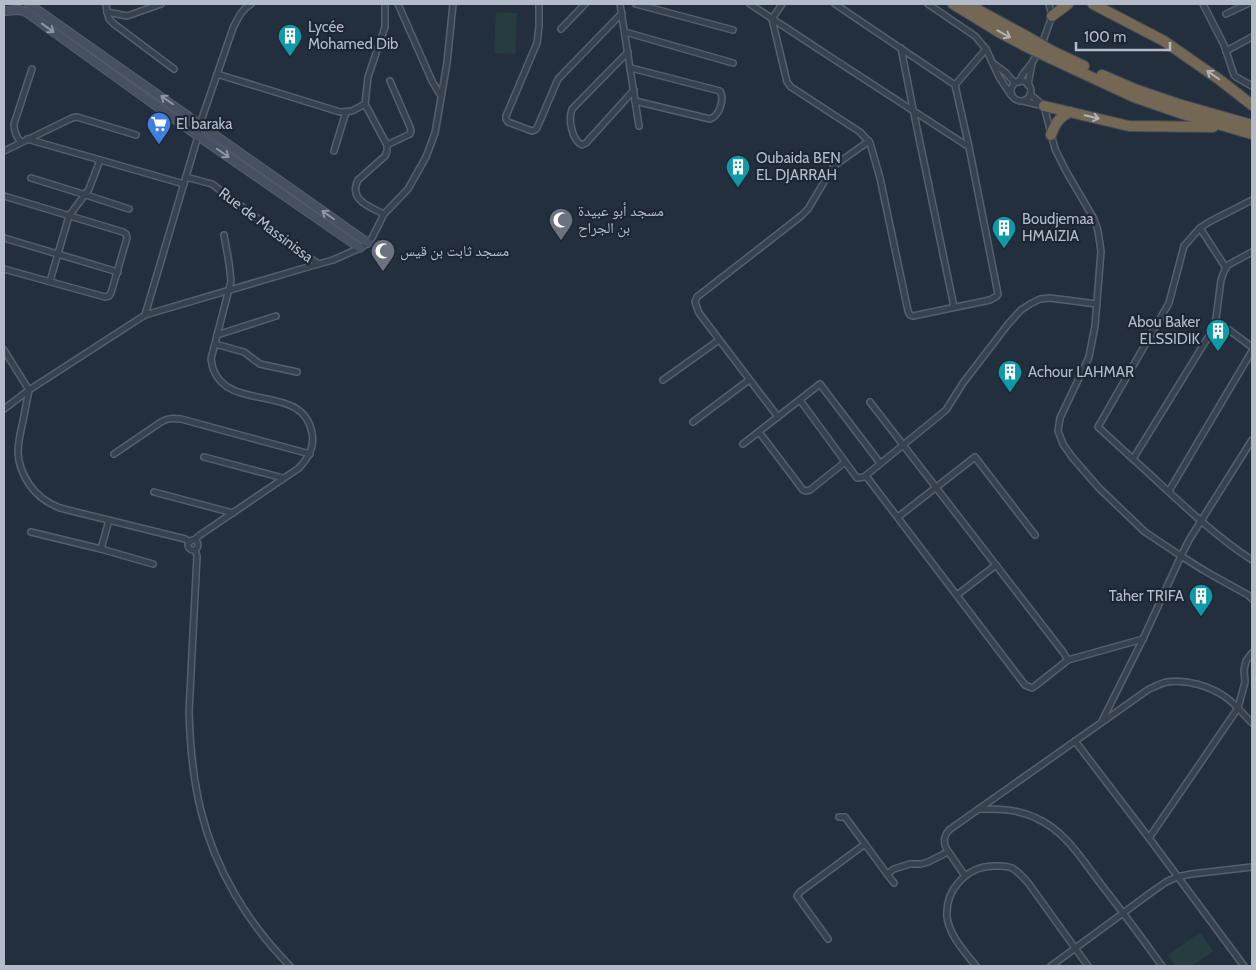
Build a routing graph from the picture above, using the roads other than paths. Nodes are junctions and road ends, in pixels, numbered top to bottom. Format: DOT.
graph roads {
  1 [pos="13,4"];
  2 [pos="29,4"];
  3 [pos="106,4"];
  4 [pos="161,4"];
  5 [pos="251,4"];
  6 [pos="385,4"];
  7 [pos="398,4"];
  8 [pos="453,4"];
  9 [pos="539,4"];
  10 [pos="585,4"];
  11 [pos="620,4"];
  12 [pos="636,4"];
  13 [pos="750,4"];
  14 [pos="782,4"];
  15 [pos="835,4"];
  16 [pos="928,4"];
  17 [pos="953,4"];
  18 [pos="967,4"];
  19 [pos="1049,4"];
  20 [pos="1068,4"];
  21 [pos="1203,4"];
  22 [pos="1247,4"];
  23 [pos="1094,5"];
  24 [pos="4,12"];
  25 [pos="107,12"];
  26 [pos="622,13"];
  27 [pos="1226,14"];
  28 [pos="1052,16"];
  29 [pos="772,19"];
  30 [pos="561,29"];
  31 [pos="733,30"];
  32 [pos="625,32"];
  33 [pos="1252,37"];
  34 [pos="1026,42"];
  35 [pos="901,48"];
  36 [pos="986,49"];
  37 [pos="1226,51"];
  38 [pos="628,52"];
  39 [pos="1051,54"];
  40 [pos="733,63"];
  41 [pos="1032,63"];
  42 [pos="994,64"];
  43 [pos="631,68"];
  44 [pos="174,69"];
  45 [pos="32,70"];
  46 [pos="217,74"];
  47 [pos="445,76"];
  48 [pos="390,81"];
  49 [pos="432,81"];
  50 [pos="1017,82"];
  51 [pos="955,84"];
  52 [pos="1028,85"];
  53 [pos="1252,86"];
  54 [pos="634,90"];
  55 [pos="1030,94"];
  56 [pos="1011,95"];
  57 [pos="441,96"];
  58 [pos="635,101"];
  59 [pos="1022,101"];
  60 [pos="365,104"];
  61 [pos="1252,105"];
  62 [pos="1044,106"];
  63 [pos="913,110"];
  64 [pos="346,112"];
  65 [pos="1070,112"];
  66 [pos="200,124"];
  67 [pos="639,126"];
  68 [pos="1252,126"];
  69 [pos="1229,127"];
  70 [pos="1051,134"];
  71 [pos="1252,134"];
  72 [pos="136,135"];
  73 [pos="198,136"];
  74 [pos="27,139"];
  75 [pos="868,141"];
  76 [pos="21,142"];
  77 [pos="386,145"];
  78 [pos="969,147"];
  79 [pos="4,151"];
  80 [pos="334,151"];
  81 [pos="100,160"];
  82 [pos="186,177"];
  83 [pos="31,178"];
  84 [pos="184,184"];
  85 [pos="86,194"];
  86 [pos="4,196"];
  87 [pos="1252,200"];
  88 [pos="129,210"];
  89 [pos="384,214"];
  90 [pos="70,216"];
  91 [pos="1200,228"];
  92 [pos="224,235"];
  93 [pos="4,238"];
  94 [pos="368,243"];
  95 [pos="360,248"];
  96 [pos="1252,252"];
  97 [pos="58,254"];
  98 [pos="318,264"];
  99 [pos="1226,268"];
  100 [pos="4,269"];
  101 [pos="118,272"];
  102 [pos="50,281"];
  103 [pos="229,290"];
  104 [pos="1097,304"];
  105 [pos="954,307"];
  106 [pos="145,315"];
  107 [pos="276,316"];
  108 [pos="1217,321"];
  109 [pos="217,335"];
  110 [pos="719,340"];
  111 [pos="215,344"];
  112 [pos="1252,347"];
  113 [pos="4,350"];
  114 [pos="1252,351"];
  115 [pos="297,372"];
  116 [pos="663,380"];
  117 [pos="750,380"];
  118 [pos="29,390"];
  119 [pos="800,400"];
  120 [pos="870,402"];
  121 [pos="4,408"];
  122 [pos="778,417"];
  123 [pos="693,422"];
  124 [pos="759,432"];
  125 [pos="1252,440"];
  126 [pos="743,444"];
  127 [pos="904,446"];
  128 [pos="114,454"];
  129 [pos="310,454"];
  130 [pos="204,457"];
  131 [pos="1133,459"];
  132 [pos="845,462"];
  133 [pos="880,464"];
  134 [pos="866,476"];
  135 [pos="284,478"];
  136 [pos="936,487"];
  137 [pos="154,492"];
  138 [pos="1169,492"];
  139 [pos="233,513"];
  140 [pos="898,518"];
  141 [pos="109,520"];
  142 [pos="1202,520"];
  143 [pos="32,532"];
  144 [pos="1035,535"];
  145 [pos="192,541"];
  146 [pos="101,549"];
  147 [pos="1181,556"];
  148 [pos="1252,560"];
  149 [pos="153,564"];
  150 [pos="996,565"];
  151 [pos="957,595"];
  152 [pos="1252,599"];
  153 [pos="1143,638"];
  154 [pos="1252,653"];
  155 [pos="1068,660"];
  156 [pos="1238,708"];
  157 [pos="1102,723"];
  158 [pos="1252,723"];
  159 [pos="1075,741"];
  160 [pos="979,809"];
  161 [pos="840,817"];
  162 [pos="1149,838"];
  163 [pos="865,844"];
  164 [pos="948,852"];
  165 [pos="1252,867"];
  166 [pos="887,874"];
  167 [pos="965,876"];
  168 [pos="1177,877"];
  169 [pos="894,883"];
  170 [pos="1123,912"];
  171 [pos="828,938"];
  172 [pos="1075,948"];
  173 [pos="290,966"];
  174 [pos="976,966"];
  175 [pos="1051,966"];
  176 [pos="1088,966"];
  177 [pos="1162,966"];
  178 [pos="1244,966"];
  1 -- 24 [label="main road"];
  66 -- 2 [label="main road, one-way"];
  3 -- 25 [label="street"];
  4 -- 25 [label="street"];
  5 -- 46 [label="street"];
  6 -- 60 [label="street"];
  7 -- 49 [label="street"];
  8 -- 47 [label="street"];
  9 -- 26 [label="street"];
  10 -- 30 [label="street"];
  11 -- 26 [label="street"];
  12 -- 31 [label="street"];
  13 -- 29 [label="street"];
  14 -- 29 [label="street"];
  15 -- 35 [label="street"];
  16 -- 36 [label="street"];
  17 -- 34 [label="highway, one-way"];
  18 -- 34 [label="highway"];
  19 -- 28 [label="street"];
  20 -- 28 [label="highway"];
  21 -- 37 [label="street"];
  22 -- 27 [label="street"];
  61 -- 23 [label="highway, one-way"];
  24 -- 73 [label="main road, one-way"];
  25 -- 44 [label="street"];
  26 -- 32 [label="street"];
  28 -- 41 [label="street"];
  29 -- 63 [label="street"];
  29 -- 75 [label="street"];
  32 -- 38 [label="street"];
  32 -- 40 [label="street"];
  33 -- 37 [label="street"];
  34 -- 39 [label="highway, bridge"];
  35 -- 51 [label="street"];
  35 -- 63 [label="street"];
  36 -- 42 [label="street"];
  36 -- 51 [label="street"];
  37 -- 53 [label="street"];
  38 -- 43 [label="street"];
  38 -- 54 [label="street"];
  39 -- 68 [label="highway"];
  39 -- 69 [label="highway"];
  41 -- 50 [label="street"];
  41 -- 52 [label="street"];
  42 -- 50 [label="street"];
  42 -- 56 [label="street"];
  43 -- 54 [label="street"];
  43 -- 58 [label="street"];
  45 -- 76 [label="street"];
  46 -- 64 [label="street"];
  46 -- 66 [label="street"];
  47 -- 49 [label="street"];
  47 -- 57 [label="street"];
  48 -- 77 [label="street"];
  49 -- 57 [label="street"];
  50 -- 52 [label="street"];
  50 -- 56 [label="street"];
  51 -- 78 [label="street"];
  52 -- 55 [label="street"];
  54 -- 58 [label="street"];
  55 -- 59 [label="street"];
  55 -- 62 [label="street"];
  56 -- 59 [label="street"];
  57 -- 89 [label="street"];
  58 -- 67 [label="street"];
  59 -- 62 [label="street"];
  60 -- 64 [label="street"];
  60 -- 77 [label="street"];
  62 -- 65 [label="highway"];
  62 -- 70 [label="street"];
  63 -- 78 [label="street"];
  63 -- 105 [label="street"];
  64 -- 80 [label="street"];
  65 -- 69 [label="highway, one-way"];
  65 -- 70 [label="highway"];
  66 -- 73 [label="street"];
  94 -- 66 [label="main road, one-way"];
  69 -- 71 [label="highway"];
  70 -- 104 [label="street"];
  72 -- 74 [label="street"];
  73 -- 82 [label="street"];
  73 -- 95 [label="main road, one-way"];
  74 -- 76 [label="street"];
  74 -- 81 [label="street"];
  75 -- 105 [label="street"];
  75 -- 110 [label="street"];
  76 -- 79 [label="street"];
  77 -- 89 [label="street"];
  78 -- 105 [label="street"];
  81 -- 84 [label="street"];
  81 -- 85 [label="street"];
  82 -- 84 [label="street"];
  82 -- 98 [label="street, Rue de Massinissa"];
  83 -- 85 [label="street"];
  84 -- 106 [label="street"];
  85 -- 88 [label="street"];
  85 -- 90 [label="street"];
  86 -- 90 [label="street"];
  87 -- 91 [label="street"];
  89 -- 94 [label="street"];
  90 -- 97 [label="street"];
  90 -- 101 [label="street"];
  91 -- 99 [label="street"];
  91 -- 131 [label="street"];
  92 -- 103 [label="street"];
  93 -- 97 [label="street"];
  94 -- 95 [label="street"];
  95 -- 98 [label="street"];
  96 -- 99 [label="street"];
  97 -- 101 [label="street"];
  97 -- 102 [label="street"];
  98 -- 103 [label="street"];
  99 -- 108 [label="street"];
  100 -- 102 [label="street"];
  101 -- 102 [label="street"];
  103 -- 106 [label="street"];
  103 -- 109 [label="street"];
  104 -- 127 [label="street"];
  104 -- 147 [label="street"];
  106 -- 118 [label="street"];
  107 -- 109 [label="street"];
  108 -- 112 [label="street"];
  108 -- 131 [label="street"];
  109 -- 111 [label="street"];
  110 -- 116 [label="street"];
  110 -- 117 [label="street"];
  111 -- 115 [label="street"];
  111 -- 129 [label="street"];
  113 -- 118 [label="street"];
  114 -- 138 [label="street"];
  117 -- 122 [label="street"];
  117 -- 123 [label="street"];
  118 -- 121 [label="street"];
  118 -- 141 [label="street"];
  119 -- 122 [label="street"];
  119 -- 132 [label="street"];
  119 -- 133 [label="street"];
  120 -- 127 [label="street"];
  122 -- 124 [label="street"];
  124 -- 126 [label="street"];
  124 -- 132 [label="street"];
  125 -- 142 [label="street"];
  127 -- 133 [label="street"];
  127 -- 136 [label="street"];
  128 -- 129 [label="street"];
  129 -- 135 [label="street"];
  130 -- 135 [label="street"];
  131 -- 138 [label="street"];
  132 -- 134 [label="street"];
  133 -- 134 [label="street"];
  134 -- 140 [label="street"];
  135 -- 139 [label="street"];
  136 -- 140 [label="street"];
  136 -- 144 [label="street"];
  136 -- 150 [label="street"];
  137 -- 139 [label="street"];
  138 -- 142 [label="street"];
  139 -- 145 [label="street"];
  140 -- 151 [label="street"];
  141 -- 145 [label="street"];
  141 -- 146 [label="street"];
  142 -- 147 [label="street"];
  142 -- 148 [label="street"];
  143 -- 146 [label="street"];
  145 -- 173 [label="street"];
  146 -- 149 [label="street"];
  147 -- 152 [label="street"];
  147 -- 153 [label="street"];
  150 -- 151 [label="street"];
  150 -- 155 [label="street"];
  151 -- 155 [label="street"];
  153 -- 155 [label="street"];
  153 -- 157 [label="street"];
  154 -- 156 [label="street"];
  156 -- 157 [label="street"];
  156 -- 158 [label="street"];
  156 -- 162 [label="street"];
  157 -- 159 [label="street"];
  159 -- 160 [label="street"];
  159 -- 162 [label="street"];
  160 -- 164 [label="street"];
  160 -- 170 [label="street"];
  161 -- 163 [label="street"];
  162 -- 168 [label="street"];
  163 -- 166 [label="street"];
  163 -- 171 [label="street"];
  164 -- 166 [label="street"];
  164 -- 167 [label="street"];
  165 -- 168 [label="street"];
  166 -- 169 [label="street"];
  167 -- 172 [label="street"];
  167 -- 174 [label="street"];
  168 -- 170 [label="street"];
  168 -- 178 [label="street"];
  170 -- 172 [label="street"];
  170 -- 177 [label="street"];
  172 -- 175 [label="street"];
  172 -- 176 [label="street"];
}
